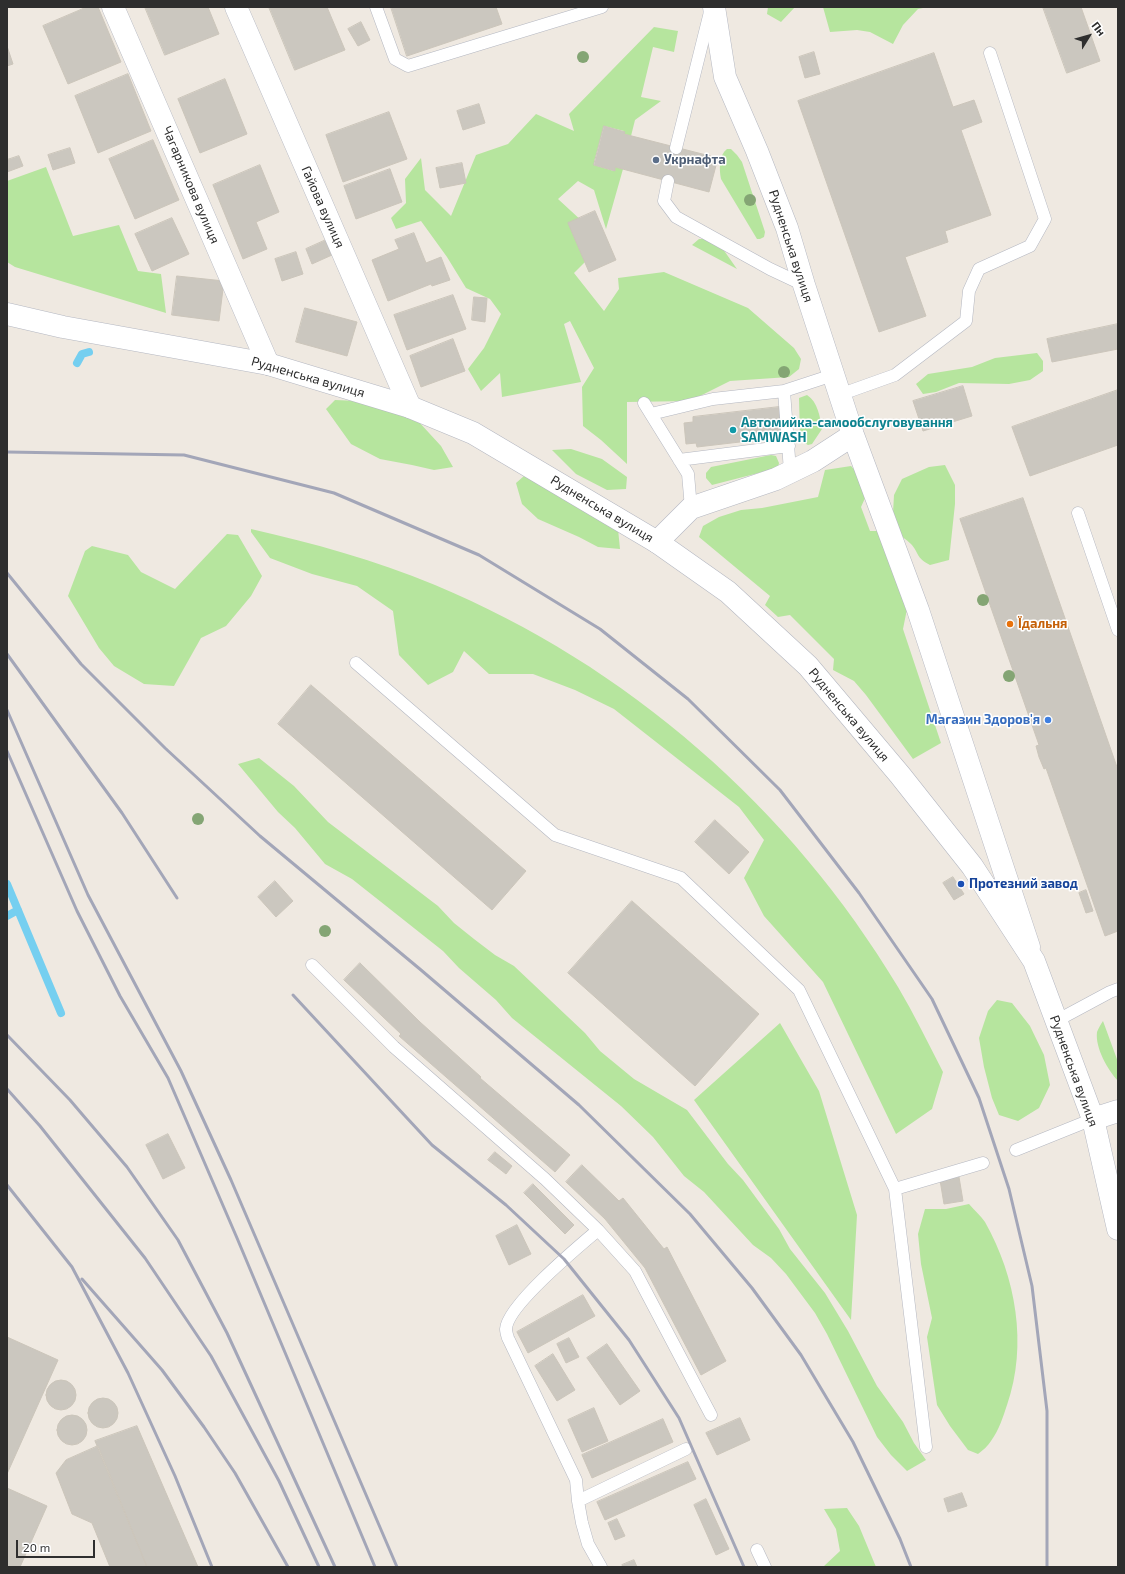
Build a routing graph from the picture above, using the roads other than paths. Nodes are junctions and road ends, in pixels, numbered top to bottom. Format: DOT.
graph roads {
  1 [pos="113,7"];
  2 [pos="236,7"];
  3 [pos="376,7"];
  4 [pos="602,7"];
  5 [pos="708,8"];
  6 [pos="990,53"];
  7 [pos="676,148"];
  8 [pos="668,181"];
  9 [pos="804,285"];
  10 [pos="7,314"];
  11 [pos="268,364"];
  12 [pos="836,385"];
  13 [pos="784,392"];
  14 [pos="644,403"];
  15 [pos="410,407"];
  16 [pos="651,414"];
  17 [pos="855,442"];
  18 [pos="789,446"];
  19 [pos="679,460"];
  20 [pos="790,471"];
  21 [pos="691,508"];
  22 [pos="1078,513"];
  23 [pos="657,542"];
  24 [pos="1118,630"];
  25 [pos="356,662"];
  26 [pos="1034,961"];
  27 [pos="312,965"];
  28 [pos="1118,989"];
  29 [pos="1056,1021"];
  30 [pos="1118,1111"];
  31 [pos="1093,1119"];
  32 [pos="1016,1150"];
  33 [pos="983,1163"];
  34 [pos="895,1189"];
  35 [pos="1118,1229"];
  36 [pos="598,1230"];
  37 [pos="711,1415"];
  38 [pos="926,1447"];
  39 [pos="686,1450"];
  40 [pos="578,1500"];
  41 [pos="757,1550"];
  42 [pos="601,1567"];
  43 [pos="765,1567"];
  1 -- 11 [label="street, Чагарникова вулиця"];
  2 -- 15 [label="street, Гайова вулиця"];
  3 -- 4 [label="lane"];
  5 -- 7 [label="lane"];
  5 -- 9 [label="street, Рудненська вулиця"];
  6 -- 12 [label="lane"];
  8 -- 9 [label="lane"];
  9 -- 12 [label="street, Рудненська вулиця"];
  10 -- 11 [label="street, Рудненська вулиця"];
  11 -- 15 [label="street, Рудненська вулиця"];
  12 -- 13 [label="lane"];
  12 -- 17 [label="street, Рудненська вулиця"];
  13 -- 16 [label="lane"];
  13 -- 18 [label="lane"];
  14 -- 16 [label="lane"];
  15 -- 23 [label="street, Рудненська вулиця"];
  16 -- 19 [label="lane"];
  17 -- 20 [label="street"];
  17 -- 26 [label="street, Рудненська вулиця"];
  18 -- 19 [label="lane"];
  18 -- 20 [label="lane"];
  19 -- 21 [label="lane"];
  20 -- 21 [label="street"];
  21 -- 23 [label="street"];
  22 -- 24 [label="lane"];
  23 -- 26 [label="street, Рудненська вулиця"];
  25 -- 34 [label="lane"];
  26 -- 29 [label="street, Рудненська вулиця"];
  27 -- 36 [label="lane"];
  28 -- 29 [label="lane"];
  29 -- 31 [label="street, Рудненська вулиця"];
  30 -- 31 [label="street"];
  31 -- 32 [label="lane"];
  31 -- 35 [label="street, Рудненська вулиця"];
  33 -- 34 [label="lane"];
  34 -- 38 [label="lane"];
  36 -- 37 [label="lane"];
  36 -- 40 [label="lane"];
  39 -- 40 [label="lane"];
  40 -- 42 [label="lane"];
  41 -- 43 [label="lane"];
}
